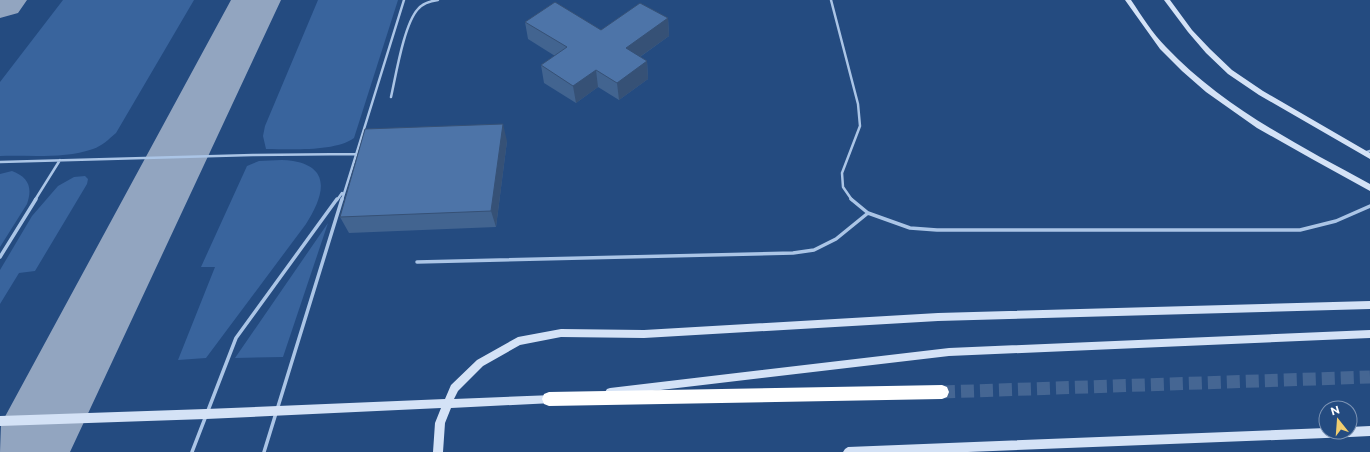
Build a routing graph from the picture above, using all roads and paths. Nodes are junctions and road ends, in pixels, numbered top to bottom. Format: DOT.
graph roads {
  1 [pos="404,0"];
  2 [pos="438,0"];
  3 [pos="831,0"];
  4 [pos="1128,0"];
  5 [pos="1167,0"];
  6 [pos="391,97"];
  7 [pos="1368,153"];
  8 [pos="356,154"];
  9 [pos="60,160"];
  10 [pos="0,162"];
  11 [pos="1370,188"];
  12 [pos="345,190"];
  13 [pos="1370,206"];
  14 [pos="868,214"];
  15 [pos="0,257"];
  16 [pos="417,262"];
  17 [pos="1370,305"];
  18 [pos="1370,334"];
  19 [pos="942,392"];
  20 [pos="549,399"];
  21 [pos="0,421"];
  22 [pos="1370,431"];
  23 [pos="1358,432"];
  24 [pos="1318,433"];
  25 [pos="192,452"];
  26 [pos="264,452"];
  27 [pos="438,452"];
  28 [pos="848,452"];
  1 -- 8 [label="lane"];
  2 -- 6 [label="lane"];
  3 -- 14 [label="lane"];
  4 -- 11 [label="main road"];
  5 -- 7 [label="main road"];
  8 -- 9 [label="lane"];
  8 -- 12 [label="lane"];
  9 -- 10 [label="lane"];
  9 -- 15 [label="lane"];
  12 -- 25 [label="lane"];
  12 -- 26 [label="lane"];
  13 -- 14 [label="lane"];
  14 -- 16 [label="lane"];
  17 -- 27 [label="main road"];
  18 -- 20 [label="main road"];
  19 -- 20 [label="highway"];
  20 -- 21 [label="main road"];
  22 -- 23 [label="main road"];
  24 -- 28 [label="main road"];
}
